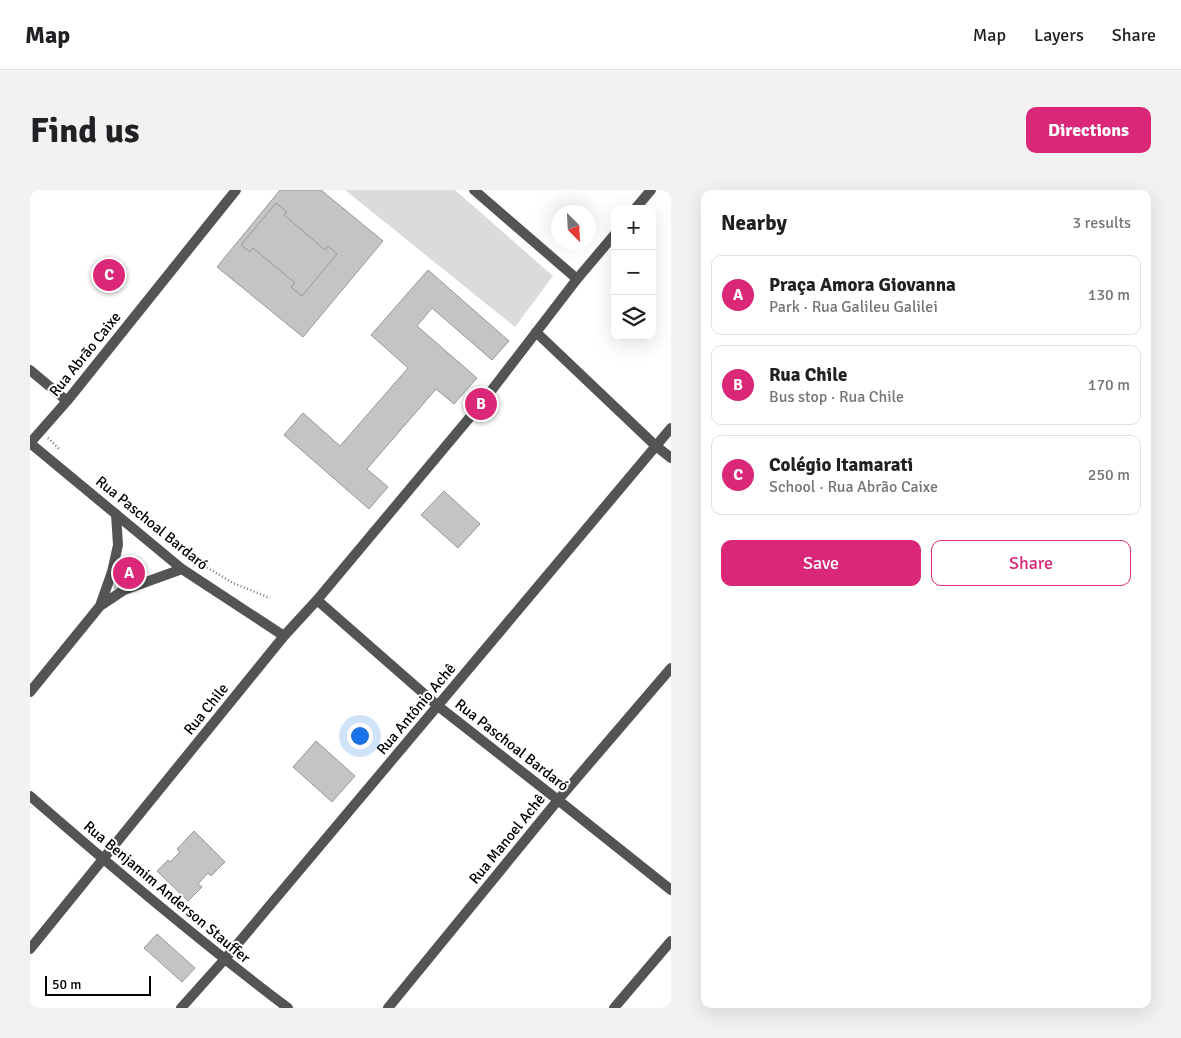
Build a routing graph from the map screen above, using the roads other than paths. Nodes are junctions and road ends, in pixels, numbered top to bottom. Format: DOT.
graph roads {
  1 [pos="236,190"];
  2 [pos="474,190"];
  3 [pos="651,190"];
  4 [pos="484,194"];
  5 [pos="638,205"];
  6 [pos="611,239"];
  7 [pos="577,279"];
  8 [pos="536,332"];
  9 [pos="30,370"];
  10 [pos="67,400"];
  11 [pos="671,428"];
  12 [pos="30,443"];
  13 [pos="656,446"];
  14 [pos="671,458"];
  15 [pos="116,514"];
  16 [pos="182,569"];
  17 [pos="317,600"];
  18 [pos="100,606"];
  19 [pos="284,636"];
  20 [pos="671,668"];
  21 [pos="30,692"];
  22 [pos="438,706"];
  23 [pos="30,796"];
  24 [pos="558,800"];
  25 [pos="103,859"];
  26 [pos="671,890"];
  27 [pos="671,940"];
  28 [pos="30,949"];
  29 [pos="224,960"];
  30 [pos="181,1008"];
  31 [pos="288,1008"];
  32 [pos="388,1008"];
  33 [pos="614,1008"];
  1 -- 10 [label="street, Rua Abrão Caixe"];
  2 -- 4 [label="street"];
  3 -- 5 [label="street"];
  4 -- 7 [label="street"];
  6 -- 7 [label="street, Rua Chile"];
  7 -- 8 [label="street, Rua Chile"];
  8 -- 13 [label="street"];
  8 -- 17 [label="street, Rua Chile"];
  9 -- 10 [label="street"];
  10 -- 12 [label="street, Rua Abrão Caixe"];
  11 -- 13 [label="street, Rua Antônio Achê"];
  12 -- 15 [label="street, Rua Paschoal Bardaró"];
  13 -- 14 [label="street"];
  13 -- 22 [label="street, Rua Antônio Achê"];
  15 -- 16 [label="street, Rua Paschoal Bardaró"];
  15 -- 18 [label="street"];
  16 -- 18 [label="street"];
  16 -- 19 [label="street, Rua Paschoal Bardaró"];
  17 -- 19 [label="street, Rua Chile"];
  17 -- 22 [label="street, Rua Paschoal Bardaró"];
  18 -- 21 [label="street"];
  19 -- 25 [label="street, Rua Chile"];
  20 -- 24 [label="street, Rua Manoel Achê"];
  22 -- 24 [label="street, Rua Paschoal Bardaró"];
  22 -- 29 [label="street, Rua Antônio Achê"];
  23 -- 25 [label="street, Rua Benjamim Anderson Stauffer"];
  24 -- 26 [label="street, Rua Paschoal Bardaró"];
  24 -- 32 [label="street, Rua Manoel Achê"];
  25 -- 28 [label="street, Rua Chile"];
  25 -- 29 [label="street, Rua Benjamim Anderson Stauffer"];
  27 -- 33 [label="street"];
  29 -- 30 [label="street, Rua Antônio Achê"];
  29 -- 31 [label="street, Rua Benjamim Anderson Stauffer"];
}
